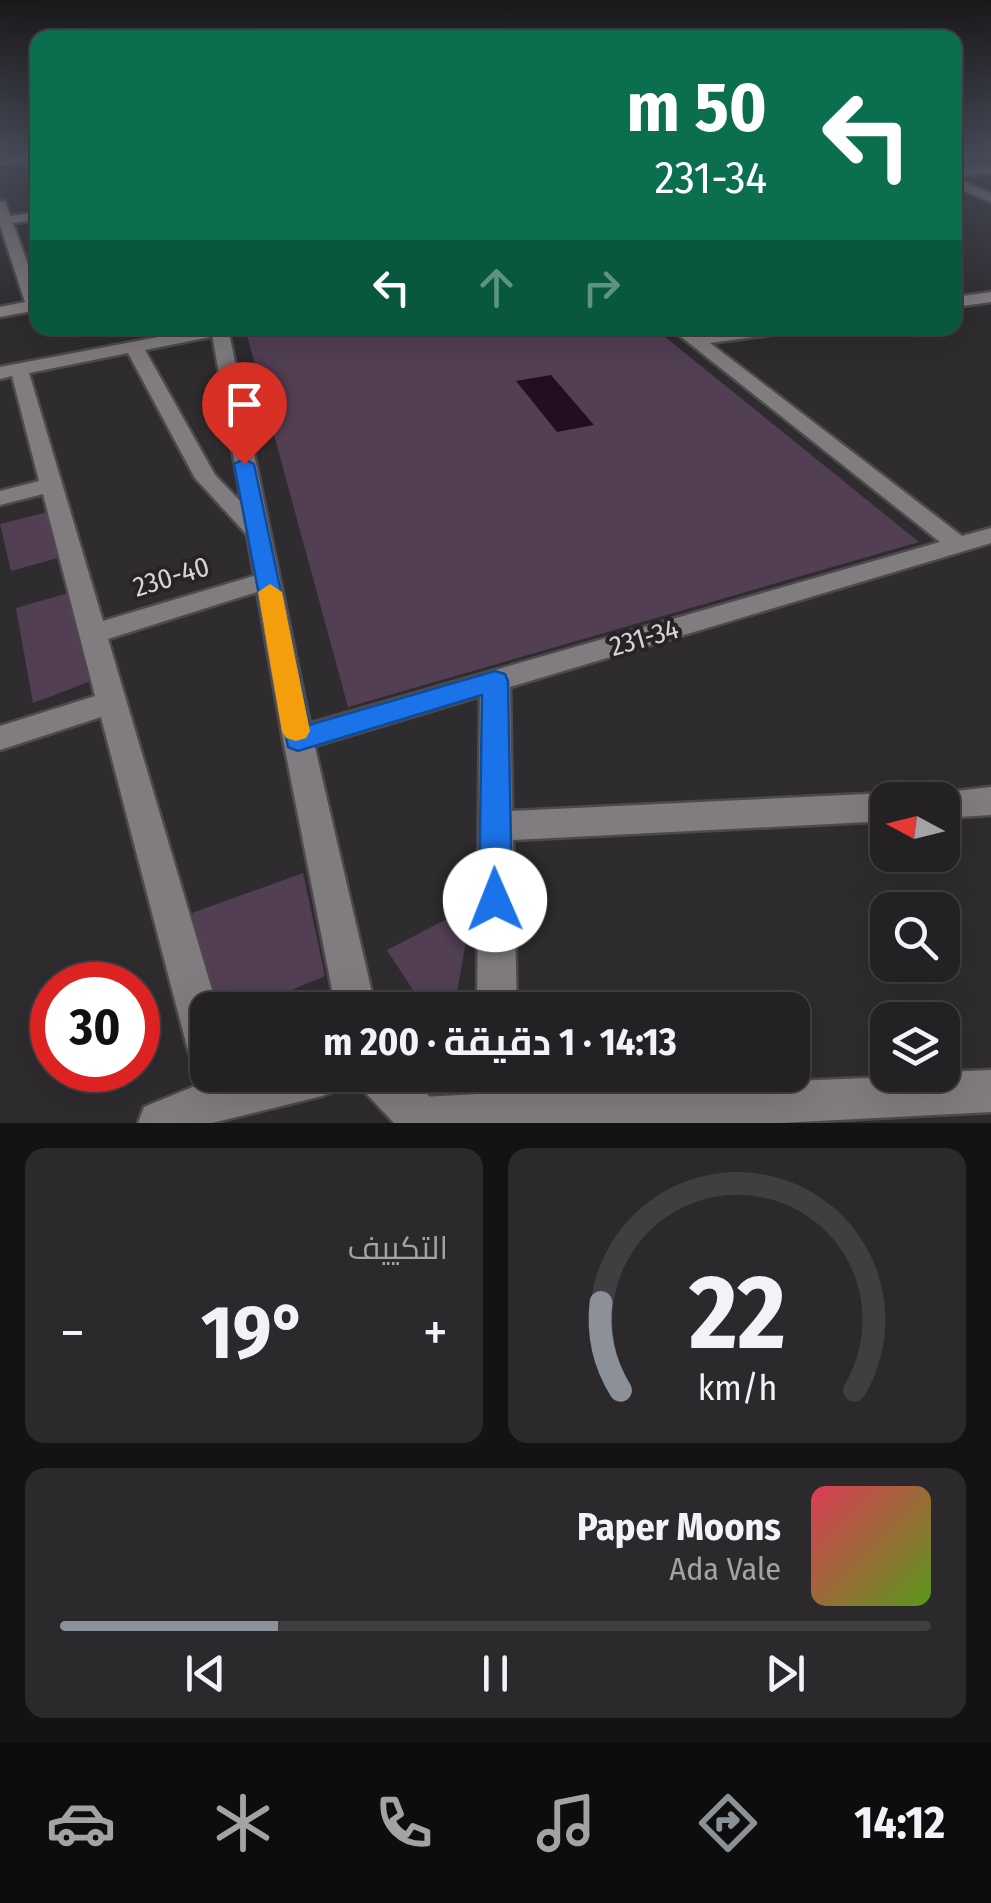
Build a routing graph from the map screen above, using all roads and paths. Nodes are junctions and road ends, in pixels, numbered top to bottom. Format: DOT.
graph roads {
  1 [pos="30,217"];
  2 [pos="3,221"];
  3 [pos="22,265"];
  4 [pos="0,271"];
  5 [pos="30,288"];
  6 [pos="991,297"];
  7 [pos="962,301"];
  8 [pos="30,306"];
  9 [pos="0,312"];
  10 [pos="191,335"];
  11 [pos="220,335"];
  12 [pos="689,335"];
  13 [pos="134,347"];
  14 [pos="10,371"];
  15 [pos="52,485"];
  16 [pos="0,498"];
  17 [pos="256,532"];
  18 [pos="991,535"];
  19 [pos="959,544"];
  20 [pos="268,580"];
  21 [pos="93,634"];
  22 [pos="495,681"];
  23 [pos="112,702"];
  24 [pos="0,738"];
  25 [pos="298,740"];
  26 [pos="991,802"];
  27 [pos="960,803"];
  28 [pos="870,808"];
  29 [pos="494,826"];
  30 [pos="193,992"];
  31 [pos="352,992"];
  32 [pos="498,992"];
  33 [pos="991,1091"];
  34 [pos="209,1092"];
  35 [pos="395,1092"];
  36 [pos="499,1095"];
  37 [pos="424,1121"];
  38 [pos="160,1123"];
  1 -- 2 [label="street"];
  2 -- 3 [label="street"];
  3 -- 4 [label="street"];
  3 -- 5 [label="street"];
  6 -- 7 [label="street"];
  8 -- 9 [label="street"];
  10 -- 13 [label="street"];
  11 -- 17 [label="street"];
  12 -- 19 [label="street"];
  13 -- 14 [label="street"];
  13 -- 17 [label="street"];
  14 -- 15 [label="street"];
  15 -- 16 [label="street"];
  15 -- 21 [label="street"];
  17 -- 20 [label="street"];
  18 -- 19 [label="street, 231-34"];
  19 -- 22 [label="street, 231-34"];
  20 -- 21 [label="street, 230-40"];
  20 -- 25 [label="street"];
  21 -- 23 [label="street"];
  22 -- 25 [label="street, 231-34"];
  22 -- 29 [label="street"];
  23 -- 24 [label="street"];
  23 -- 30 [label="street"];
  25 -- 31 [label="street"];
  26 -- 27 [label="street"];
  28 -- 29 [label="street"];
  29 -- 32 [label="street"];
  33 -- 36 [label="street"];
  34 -- 38 [label="street"];
  35 -- 37 [label="street"];
  36 -- 37 [label="street"];
}
